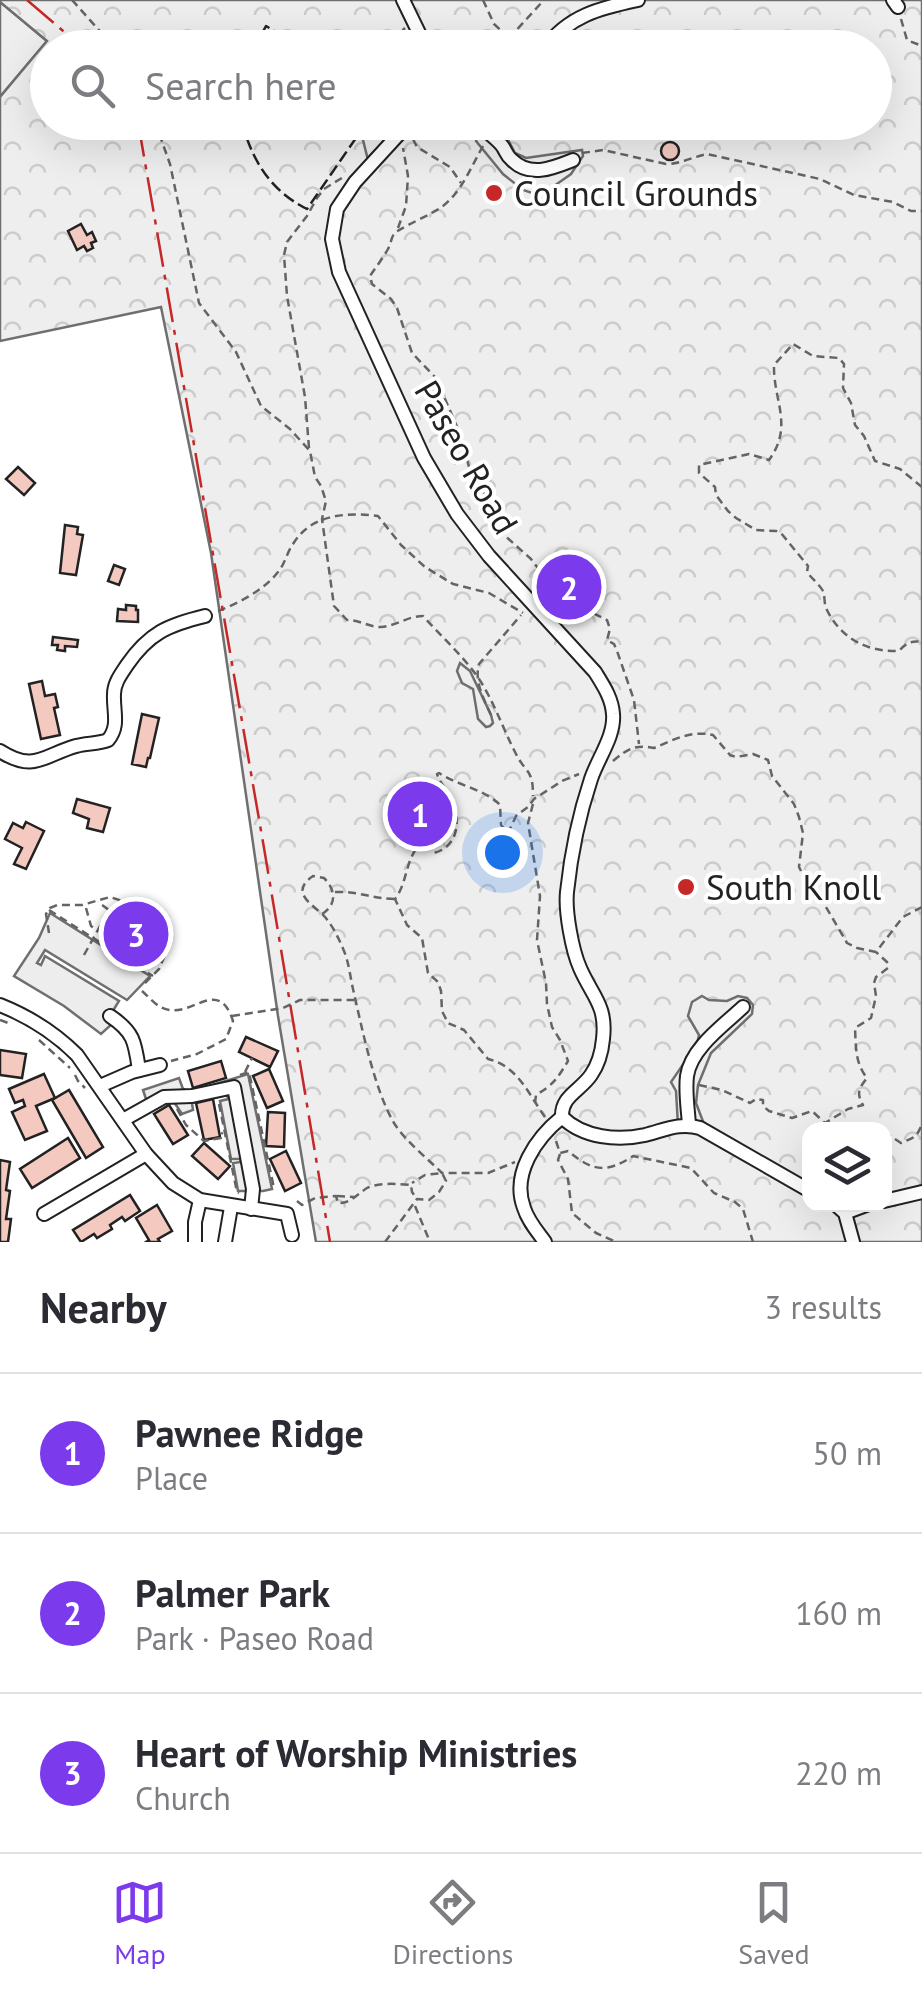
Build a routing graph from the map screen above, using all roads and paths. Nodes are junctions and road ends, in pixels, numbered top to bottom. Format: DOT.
graph roads {
  1 [pos="72,0"];
  2 [pos="403,0"];
  3 [pos="483,0"];
  4 [pos="544,0"];
  5 [pos="638,0"];
  6 [pos="896,3"];
  7 [pos="99,30"];
  8 [pos="418,30"];
  9 [pos="500,30"];
  10 [pos="516,30"];
  11 [pos="560,30"];
  12 [pos="922,46"];
  13 [pos="161,140"];
  14 [pos="395,140"];
  15 [pos="404,140"];
  16 [pos="411,140"];
  17 [pos="480,140"];
  18 [pos="497,140"];
  19 [pos="572,160"];
  20 [pos="369,168"];
  21 [pos="462,185"];
  22 [pos="922,210"];
  23 [pos="398,230"];
  24 [pos="310,451"];
  25 [pos="922,487"];
  26 [pos="322,519"];
  27 [pos="205,616"];
  28 [pos="922,642"];
  29 [pos="476,676"];
  30 [pos="490,716"];
  31 [pos="640,745"];
  32 [pos="659,747"];
  33 [pos="0,751"];
  34 [pos="534,799"];
  35 [pos="333,892"];
  36 [pos="394,899"];
  37 [pos="98,900"];
  38 [pos="122,900"];
  39 [pos="85,904"];
  40 [pos="140,907"];
  41 [pos="922,907"];
  42 [pos="49,910"];
  43 [pos="109,910"];
  44 [pos="322,914"];
  45 [pos="99,930"];
  46 [pos="163,933"];
  47 [pos="49,934"];
  48 [pos="95,939"];
  49 [pos="876,952"];
  50 [pos="84,955"];
  51 [pos="153,975"];
  52 [pos="160,979"];
  53 [pos="146,983"];
  54 [pos="142,991"];
  55 [pos="356,1000"];
  56 [pos="0,1005"];
  57 [pos="743,1007"];
  58 [pos="110,1016"];
  59 [pos="232,1016"];
  60 [pos="0,1020"];
  61 [pos="18,1027"];
  62 [pos="34,1036"];
  63 [pos="252,1058"];
  64 [pos="160,1065"];
  65 [pos="139,1070"];
  66 [pos="245,1074"];
  67 [pos="687,1084"];
  68 [pos="94,1088"];
  69 [pos="218,1098"];
  70 [pos="173,1103"];
  71 [pos="536,1103"];
  72 [pos="123,1120"];
  73 [pos="557,1121"];
  74 [pos="824,1122"];
  75 [pos="827,1122"];
  76 [pos="922,1124"];
  77 [pos="689,1125"];
  78 [pos="225,1133"];
  79 [pos="892,1137"];
  80 [pos="560,1153"];
  81 [pos="146,1154"];
  82 [pos="529,1156"];
  83 [pos="442,1173"];
  84 [pos="411,1185"];
  85 [pos="802,1185"];
  86 [pos="922,1192"];
  87 [pos="336,1196"];
  88 [pos="355,1198"];
  89 [pos="892,1198"];
  90 [pos="417,1199"];
  91 [pos="200,1200"];
  92 [pos="297,1201"];
  93 [pos="242,1205"];
  94 [pos="414,1205"];
  95 [pos="841,1212"];
  96 [pos="44,1214"];
  97 [pos="292,1235"];
  98 [pos="194,1242"];
  99 [pos="225,1242"];
  100 [pos="386,1242"];
  101 [pos="430,1242"];
  102 [pos="545,1242"];
  103 [pos="616,1242"];
  104 [pos="753,1242"];
  105 [pos="853,1242"];
  1 -- 7 [label="path"];
  2 -- 8 [label="street"];
  3 -- 9 [label="path"];
  4 -- 10 [label="path"];
  5 -- 11 [label="street"];
  6 -- 12 [label="path"];
  13 -- 24 [label="path"];
  14 -- 20 [label="street, Paseo Road"];
  15 -- 23 [label="path"];
  16 -- 21 [label="path"];
  17 -- 21 [label="path"];
  18 -- 19 [label="street"];
  19 -- 22 [label="path"];
  20 -- 24 [label="path"];
  20 -- 73 [label="street, Paseo Road"];
  21 -- 23 [label="path"];
  23 -- 31 [label="path"];
  24 -- 26 [label="path"];
  25 -- 28 [label="path"];
  26 -- 27 [label="path"];
  26 -- 29 [label="path"];
  26 -- 29 [label="path"];
  27 -- 33 [label="street"];
  29 -- 30 [label="path"];
  29 -- 34 [label="path"];
  32 -- 49 [label="path"];
  34 -- 36 [label="path"];
  34 -- 71 [label="path"];
  35 -- 36 [label="path"];
  35 -- 44 [label="path"];
  35 -- 44 [label="path"];
  36 -- 71 [label="path"];
  37 -- 38 [label="path"];
  37 -- 39 [label="path"];
  37 -- 43 [label="path"];
  38 -- 40 [label="path"];
  38 -- 43 [label="path"];
  39 -- 42 [label="path"];
  39 -- 45 [label="path"];
  41 -- 49 [label="path"];
  42 -- 47 [label="path"];
  42 -- 48 [label="path"];
  43 -- 45 [label="path"];
  44 -- 55 [label="path"];
  45 -- 48 [label="path"];
  46 -- 51 [label="path"];
  48 -- 50 [label="path"];
  48 -- 51 [label="path"];
  49 -- 75 [label="path"];
  51 -- 52 [label="path"];
  51 -- 53 [label="path"];
  54 -- 59 [label="path"];
  55 -- 59 [label="path"];
  55 -- 83 [label="path"];
  56 -- 68 [label="street"];
  57 -- 67 [label="street"];
  58 -- 65 [label="street"];
  59 -- 64 [label="path"];
  60 -- 61 [label="path"];
  62 -- 68 [label="path"];
  63 -- 66 [label="path"];
  64 -- 65 [label="street"];
  65 -- 68 [label="street"];
  67 -- 74 [label="path"];
  67 -- 77 [label="street"];
  68 -- 72 [label="street"];
  69 -- 78 [label="path"];
  70 -- 78 [label="path"];
  71 -- 73 [label="path"];
  72 -- 81 [label="street"];
  72 -- 93 [label="street"];
  73 -- 77 [label="street"];
  73 -- 80 [label="path"];
  73 -- 82 [label="street, Paseo Road"];
  76 -- 79 [label="path"];
  77 -- 85 [label="street"];
  78 -- 93 [label="path"];
  80 -- 103 [label="path"];
  80 -- 104 [label="path"];
  81 -- 91 [label="street"];
  81 -- 96 [label="street"];
  82 -- 83 [label="path"];
  82 -- 102 [label="street"];
  83 -- 84 [label="path"];
  83 -- 90 [label="path"];
  84 -- 88 [label="path"];
  84 -- 90 [label="path"];
  86 -- 89 [label="street"];
  87 -- 88 [label="path"];
  87 -- 88 [label="path"];
  87 -- 92 [label="path"];
  90 -- 94 [label="path"];
  91 -- 93 [label="street"];
  91 -- 98 [label="street"];
  93 -- 97 [label="street"];
  93 -- 99 [label="street"];
  94 -- 100 [label="path"];
  94 -- 101 [label="path"];
  95 -- 105 [label="street"];
}
